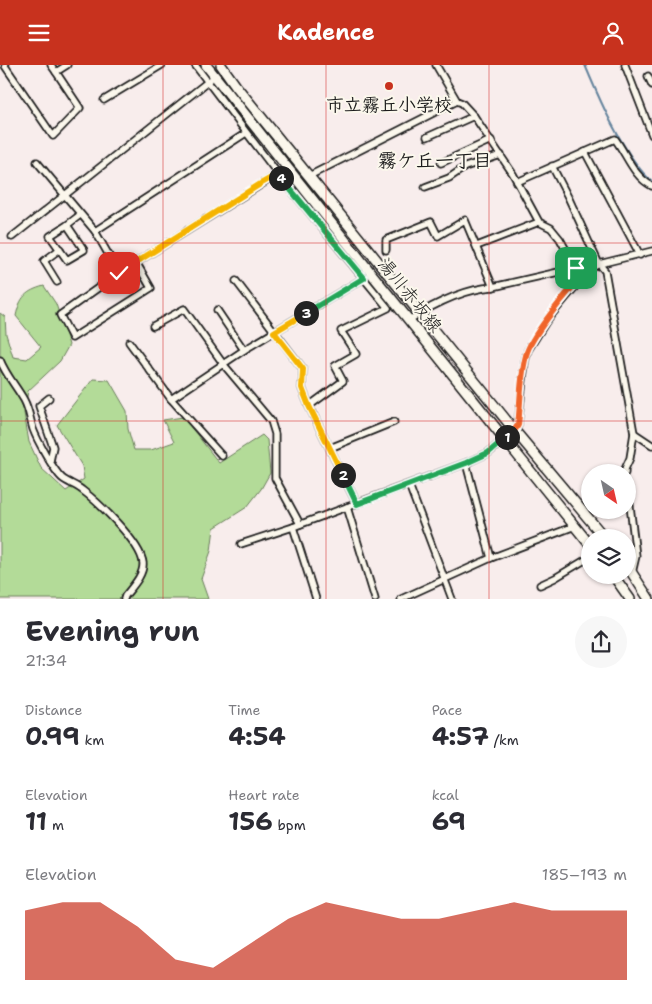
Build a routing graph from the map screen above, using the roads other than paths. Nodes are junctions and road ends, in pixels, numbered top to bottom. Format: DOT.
graph roads {
  1 [pos="51,65"];
  2 [pos="67,65"];
  3 [pos="162,65"];
  4 [pos="196,65"];
  5 [pos="206,65"];
  6 [pos="436,65"];
  7 [pos="624,65"];
  8 [pos="5,66"];
  9 [pos="223,66"];
  10 [pos="56,72"];
  11 [pos="648,76"];
  12 [pos="210,79"];
  13 [pos="652,85"];
  14 [pos="104,100"];
  15 [pos="457,101"];
  16 [pos="474,116"];
  17 [pos="246,133"];
  18 [pos="652,135"];
  19 [pos="427,137"];
  20 [pos="491,140"];
  21 [pos="585,152"];
  22 [pos="500,155"];
  23 [pos="36,162"];
  24 [pos="441,163"];
  25 [pos="552,166"];
  26 [pos="278,174"];
  27 [pos="309,176"];
  28 [pos="517,182"];
  29 [pos="652,186"];
  30 [pos="425,187"];
  31 [pos="63,195"];
  32 [pos="80,215"];
  33 [pos="539,222"];
  34 [pos="67,225"];
  35 [pos="95,231"];
  36 [pos="12,237"];
  37 [pos="477,246"];
  38 [pos="60,249"];
  39 [pos="386,250"];
  40 [pos="652,251"];
  41 [pos="640,255"];
  42 [pos="136,262"];
  43 [pos="600,264"];
  44 [pos="576,268"];
  45 [pos="119,273"];
  46 [pos="584,274"];
  47 [pos="364,278"];
  48 [pos="236,281"];
  49 [pos="57,282"];
  50 [pos="493,287"];
  51 [pos="217,310"];
  52 [pos="420,313"];
  53 [pos="408,320"];
  54 [pos="153,326"];
  55 [pos="274,332"];
  56 [pos="129,342"];
  57 [pos="244,350"];
  58 [pos="0,360"];
  59 [pos="224,365"];
  60 [pos="49,398"];
  61 [pos="171,399"];
  62 [pos="309,406"];
  63 [pos="394,422"];
  64 [pos="514,431"];
  65 [pos="634,433"];
  66 [pos="505,438"];
  67 [pos="652,445"];
  68 [pos="330,448"];
  69 [pos="222,456"];
  70 [pos="50,461"];
  71 [pos="466,463"];
  72 [pos="627,464"];
  73 [pos="409,485"];
  74 [pos="357,504"];
  75 [pos="347,507"];
  76 [pos="300,524"];
  77 [pos="575,526"];
  78 [pos="293,527"];
  79 [pos="597,529"];
  80 [pos="581,534"];
  81 [pos="241,544"];
  82 [pos="491,558"];
  83 [pos="581,562"];
  84 [pos="636,579"];
  85 [pos="444,580"];
  86 [pos="619,584"];
  87 [pos="540,585"];
  88 [pos="124,599"];
  89 [pos="316,599"];
  90 [pos="375,599"];
  91 [pos="401,599"];
  92 [pos="452,599"];
  93 [pos="630,599"];
  94 [pos="649,599"];
  1 -- 10 [label="street"];
  2 -- 10 [label="street"];
  3 -- 14 [label="street"];
  4 -- 12 [label="street"];
  5 -- 12 [label="main road, 湯川赤坂線"];
  6 -- 15 [label="street"];
  7 -- 18 [label="street"];
  8 -- 10 [label="street"];
  9 -- 27 [label="main road, 湯川赤坂線"];
  11 -- 13 [label="street"];
  12 -- 17 [label="street"];
  12 -- 31 [label="street"];
  12 -- 53 [label="main road, 湯川赤坂線"];
  15 -- 16 [label="street"];
  15 -- 27 [label="street"];
  16 -- 19 [label="street"];
  16 -- 20 [label="street"];
  17 -- 26 [label="street"];
  17 -- 35 [label="street"];
  20 -- 22 [label="street"];
  20 -- 24 [label="street"];
  21 -- 25 [label="street"];
  21 -- 29 [label="street"];
  21 -- 41 [label="street"];
  22 -- 28 [label="street"];
  22 -- 30 [label="street"];
  23 -- 31 [label="street"];
  25 -- 28 [label="street"];
  25 -- 43 [label="street"];
  26 -- 42 [label="street"];
  26 -- 47 [label="street"];
  27 -- 52 [label="main road, 湯川赤坂線"];
  28 -- 33 [label="street"];
  31 -- 32 [label="street"];
  31 -- 36 [label="street"];
  32 -- 34 [label="street"];
  32 -- 35 [label="street"];
  33 -- 37 [label="street"];
  33 -- 44 [label="street"];
  34 -- 38 [label="street"];
  34 -- 38 [label="street"];
  35 -- 45 [label="street"];
  37 -- 39 [label="street"];
  37 -- 50 [label="street"];
  38 -- 49 [label="street"];
  40 -- 41 [label="street"];
  41 -- 43 [label="street"];
  42 -- 45 [label="street"];
  42 -- 45 [label="street"];
  43 -- 46 [label="street"];
  43 -- 65 [label="street"];
  44 -- 46 [label="street"];
  44 -- 50 [label="street"];
  46 -- 64 [label="street"];
  47 -- 55 [label="street"];
  47 -- 62 [label="street"];
  48 -- 55 [label="street"];
  50 -- 52 [label="street"];
  51 -- 57 [label="street"];
  52 -- 53 [label="street"];
  52 -- 64 [label="main road, 湯川赤坂線"];
  53 -- 66 [label="main road, 湯川赤坂線"];
  54 -- 59 [label="street"];
  55 -- 57 [label="street"];
  55 -- 62 [label="street"];
  56 -- 61 [label="street"];
  57 -- 59 [label="street"];
  58 -- 70 [label="street"];
  59 -- 61 [label="street"];
  59 -- 76 [label="street"];
  60 -- 70 [label="street"];
  61 -- 69 [label="street"];
  62 -- 68 [label="street"];
  63 -- 68 [label="street"];
  64 -- 66 [label="street"];
  64 -- 79 [label="main road, 湯川赤坂線"];
  65 -- 67 [label="street"];
  65 -- 72 [label="street"];
  66 -- 71 [label="street"];
  66 -- 77 [label="main road, 湯川赤坂線"];
  68 -- 74 [label="street"];
  70 -- 88 [label="street"];
  71 -- 73 [label="street"];
  71 -- 82 [label="street"];
  73 -- 74 [label="street"];
  73 -- 85 [label="street"];
  74 -- 75 [label="street"];
  75 -- 76 [label="street"];
  75 -- 90 [label="street"];
  76 -- 78 [label="street"];
  77 -- 80 [label="main road, 湯川赤坂線"];
  77 -- 82 [label="street"];
  78 -- 81 [label="street"];
  78 -- 89 [label="street"];
  82 -- 85 [label="street"];
  83 -- 87 [label="street"];
  84 -- 94 [label="main road"];
  85 -- 91 [label="street"];
  85 -- 92 [label="street"];
  86 -- 93 [label="main road"];
}
